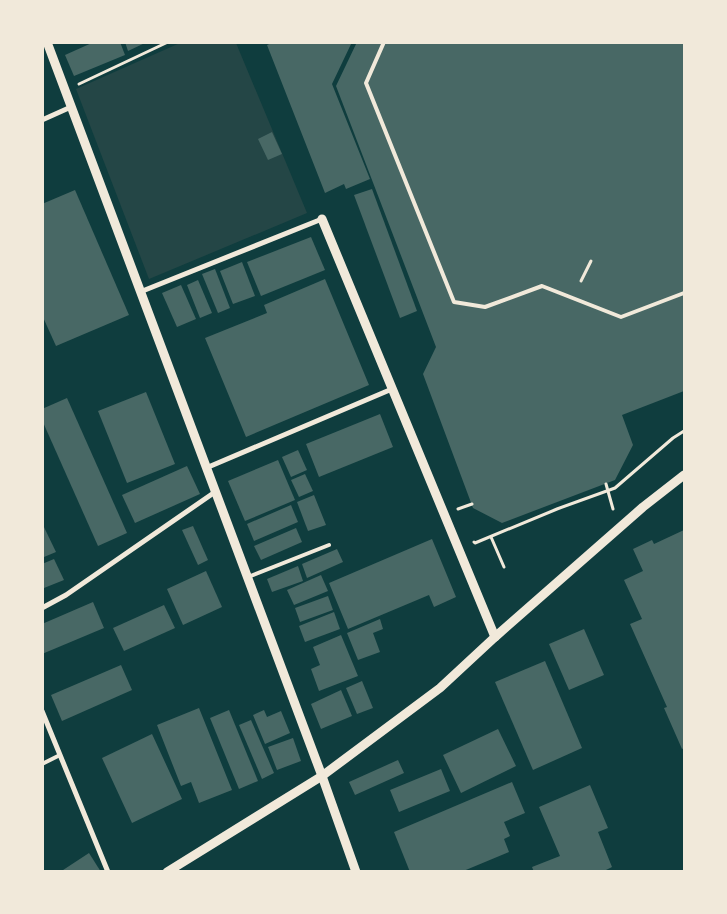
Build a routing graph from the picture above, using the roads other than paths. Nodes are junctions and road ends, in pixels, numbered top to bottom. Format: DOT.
graph roads {
  1 [pos="47,42"];
  2 [pos="384,42"];
  3 [pos="71,107"];
  4 [pos="42,120"];
  5 [pos="322,219"];
  6 [pos="140,292"];
  7 [pos="684,294"];
  8 [pos="392,389"];
  9 [pos="206,468"];
  10 [pos="684,475"];
  11 [pos="215,492"];
  12 [pos="329,545"];
  13 [pos="247,578"];
  14 [pos="42,608"];
  15 [pos="495,637"];
  16 [pos="42,711"];
  17 [pos="60,755"];
  18 [pos="42,764"];
  19 [pos="322,776"];
  20 [pos="108,872"];
  21 [pos="167,872"];
  22 [pos="356,872"];
  1 -- 3 [label="street"];
  2 -- 7 [label="lane"];
  3 -- 4 [label="street"];
  3 -- 6 [label="street"];
  5 -- 6 [label="street"];
  5 -- 8 [label="street"];
  6 -- 9 [label="street"];
  8 -- 9 [label="street"];
  8 -- 15 [label="street"];
  9 -- 11 [label="street"];
  10 -- 15 [label="street"];
  11 -- 13 [label="street"];
  11 -- 14 [label="street"];
  12 -- 13 [label="lane"];
  13 -- 19 [label="street"];
  15 -- 19 [label="street"];
  16 -- 17 [label="street"];
  17 -- 18 [label="lane"];
  17 -- 20 [label="street"];
  19 -- 21 [label="street"];
  19 -- 22 [label="street"];
}
